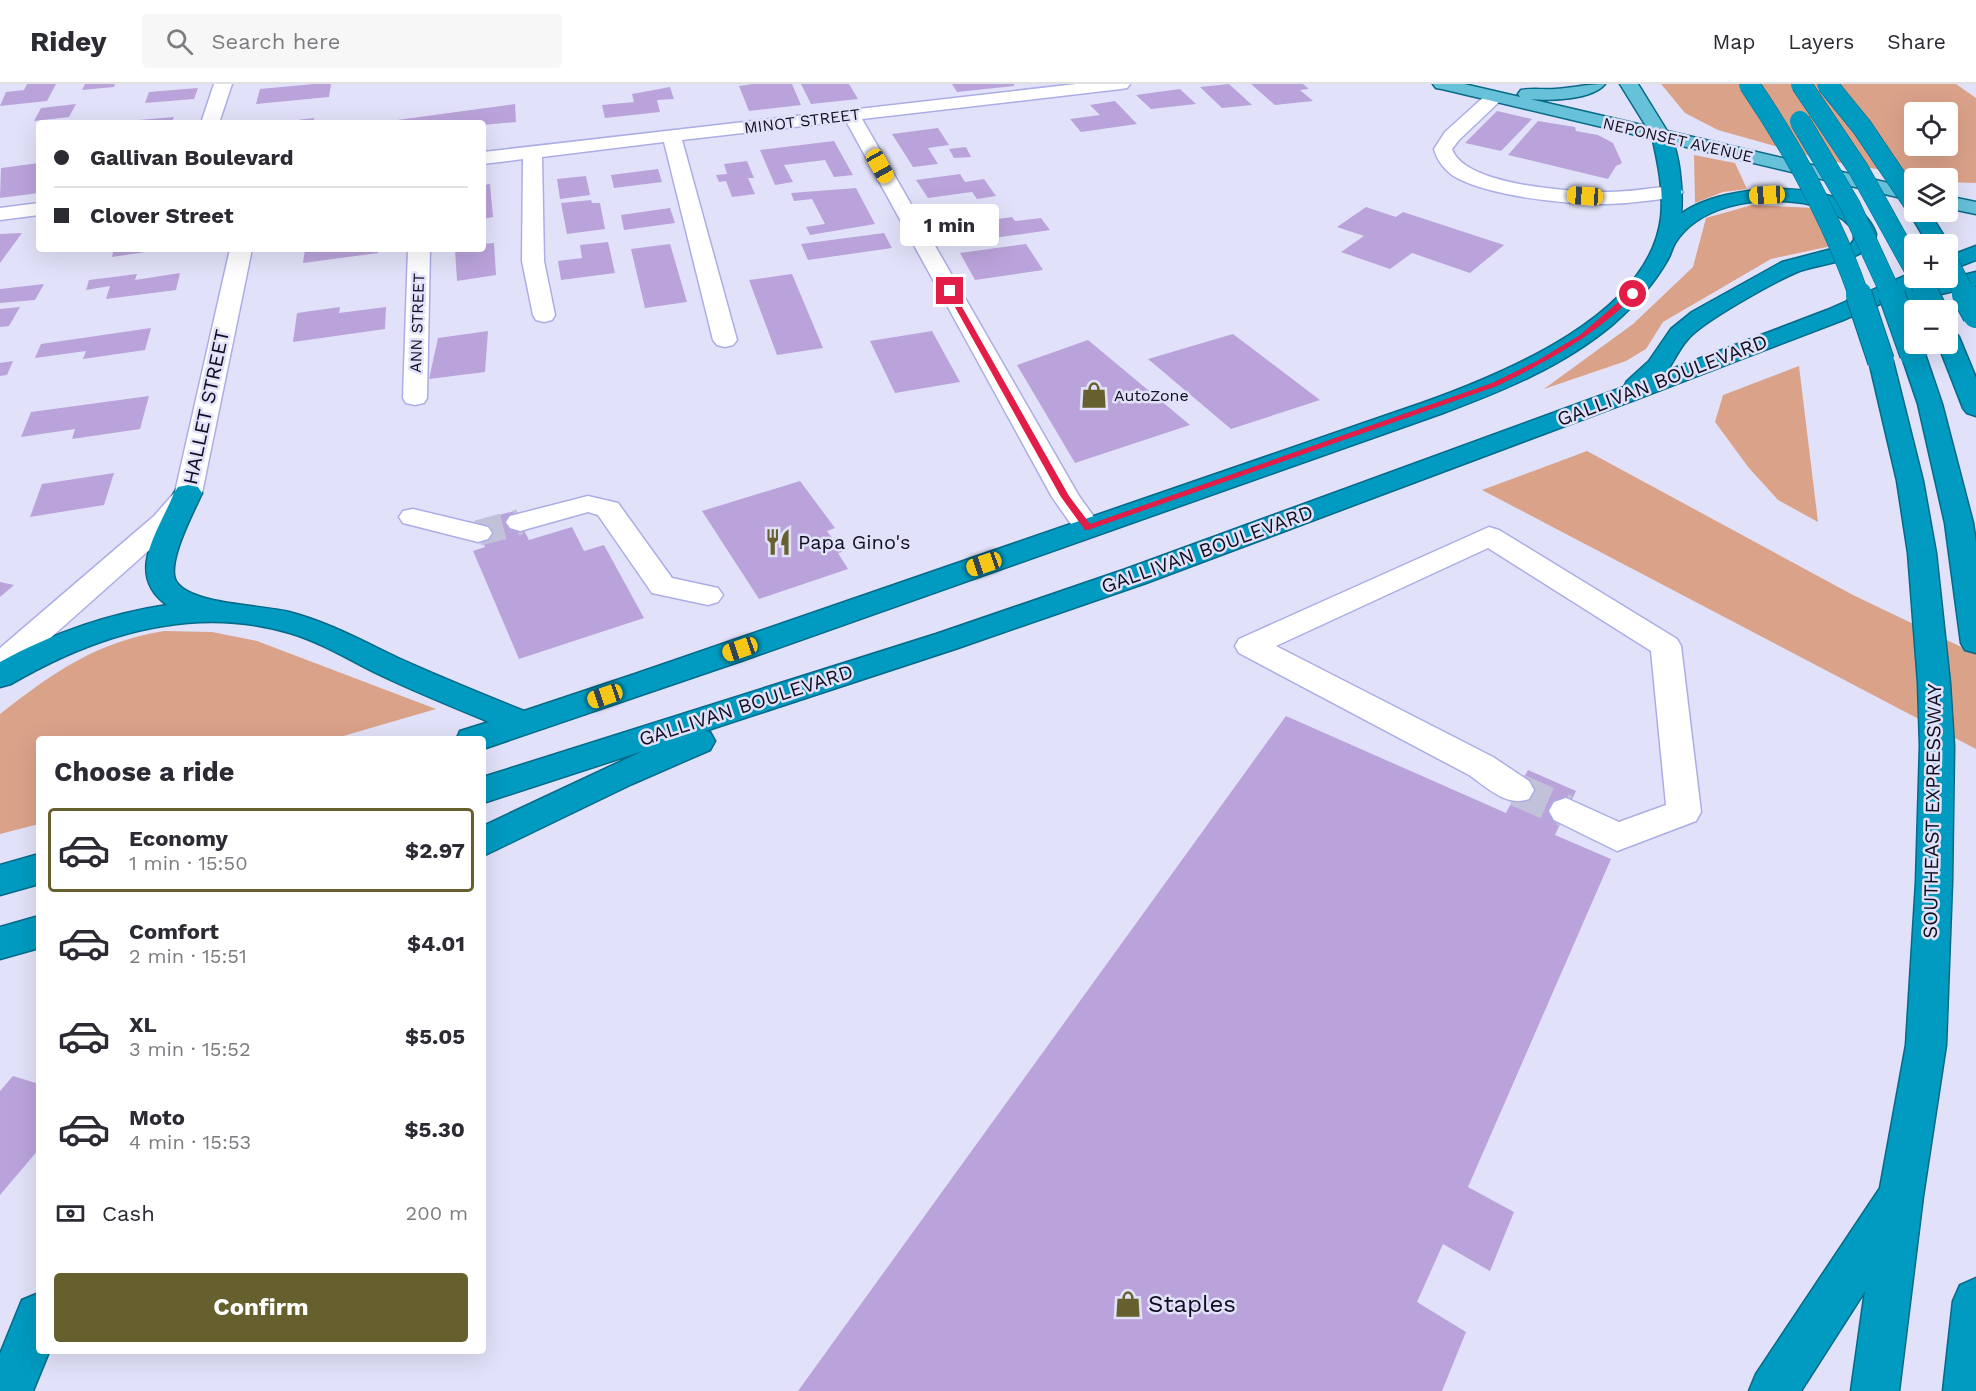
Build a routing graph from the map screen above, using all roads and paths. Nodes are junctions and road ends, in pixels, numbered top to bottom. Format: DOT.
graph roads {
  1 [pos="223,84"];
  2 [pos="1121,84"];
  3 [pos="1442,84"];
  4 [pos="1449,84"];
  5 [pos="1596,84"];
  6 [pos="1629,84"];
  7 [pos="1749,84"];
  8 [pos="1801,84"];
  9 [pos="1827,84"];
  10 [pos="1493,98"];
  11 [pos="1791,109"];
  12 [pos="851,115"];
  13 [pos="211,120"];
  14 [pos="672,136"];
  15 [pos="1661,136"];
  16 [pos="532,152"];
  17 [pos="486,158"];
  18 [pos="1815,172"];
  19 [pos="1904,186"];
  20 [pos="1904,189"];
  21 [pos="1673,192"];
  22 [pos="1958,192"];
  23 [pos="1904,193"];
  24 [pos="1976,193"];
  25 [pos="1958,204"];
  26 [pos="1976,208"];
  27 [pos="36,209"];
  28 [pos="0,214"];
  29 [pos="1666,240"];
  30 [pos="1904,251"];
  31 [pos="240,252"];
  32 [pos="419,252"];
  33 [pos="1976,252"];
  34 [pos="1958,260"];
  35 [pos="1976,279"];
  36 [pos="1958,281"];
  37 [pos="1904,285"];
  38 [pos="544,315"];
  39 [pos="1835,315"];
  40 [pos="1976,315"];
  41 [pos="725,340"];
  42 [pos="1954,354"];
  43 [pos="1628,394"];
  44 [pos="415,398"];
  45 [pos="1976,408"];
  46 [pos="190,483"];
  47 [pos="413,518"];
  48 [pos="520,522"];
  49 [pos="1088,528"];
  50 [pos="478,533"];
  51 [pos="708,595"];
  52 [pos="219,611"];
  53 [pos="1976,642"];
  54 [pos="884,661"];
  55 [pos="0,664"];
  56 [pos="0,675"];
  57 [pos="523,723"];
  58 [pos="484,736"];
  59 [pos="486,789"];
  60 [pos="1517,790"];
  61 [pos="1566,811"];
  62 [pos="486,841"];
  63 [pos="36,870"];
  64 [pos="0,880"];
  65 [pos="36,933"];
  66 [pos="0,943"];
  67 [pos="1901,1196"];
  68 [pos="1976,1301"];
  69 [pos="36,1324"];
  70 [pos="9,1391"];
  71 [pos="1773,1391"];
  72 [pos="1875,1391"];
  73 [pos="1967,1391"];
  1 -- 13 [label="street"];
  2 -- 12 [label="street, MINOT STREET"];
  3 -- 10 [label="main road, NEPONSET AVENUE"];
  4 -- 5 [label="main road"];
  6 -- 15 [label="main road"];
  7 -- 67 [label="highway, SOUTHEAST EXPRESSWAY, bridge"];
  8 -- 30 [label="highway, bridge"];
  9 -- 20 [label="highway, bridge"];
  10 -- 15 [label="main road, NEPONSET AVENUE"];
  10 -- 21 [label="street"];
  11 -- 53 [label="highway, bridge"];
  12 -- 14 [label="street, MINOT STREET"];
  12 -- 49 [label="street"];
  14 -- 16 [label="street, MINOT STREET"];
  14 -- 41 [label="street"];
  15 -- 18 [label="main road, NEPONSET AVENUE"];
  15 -- 21 [label="highway"];
  16 -- 17 [label="street, MINOT STREET"];
  16 -- 38 [label="street"];
  18 -- 19 [label="main road"];
  18 -- 23 [label="main road, NEPONSET AVENUE"];
  21 -- 29 [label="highway"];
  22 -- 24 [label="main road"];
  25 -- 26 [label="main road"];
  27 -- 28 [label="street"];
  29 -- 43 [label="highway"];
  29 -- 49 [label="highway"];
  31 -- 46 [label="street, HALLET STREET"];
  32 -- 44 [label="street, ANN STREET"];
  33 -- 34 [label="highway"];
  35 -- 39 [label="highway"];
  36 -- 40 [label="highway, bridge"];
  37 -- 39 [label="highway, GALLIVAN BOULEVARD"];
  39 -- 43 [label="highway, GALLIVAN BOULEVARD"];
  42 -- 45 [label="highway"];
  43 -- 54 [label="highway, GALLIVAN BOULEVARD"];
  46 -- 52 [label="highway"];
  46 -- 55 [label="street, HALLET STREET"];
  47 -- 50 [label="street"];
  48 -- 51 [label="street"];
  49 -- 57 [label="highway"];
  52 -- 56 [label="highway"];
  52 -- 57 [label="highway"];
  54 -- 59 [label="highway, GALLIVAN BOULEVARD"];
  54 -- 62 [label="highway"];
  57 -- 58 [label="highway"];
  60 -- 61 [label="street"];
  63 -- 64 [label="highway"];
  65 -- 66 [label="highway"];
  67 -- 71 [label="highway"];
  67 -- 72 [label="highway, SOUTHEAST EXPRESSWAY"];
  68 -- 73 [label="highway"];
  69 -- 70 [label="highway"];
}
